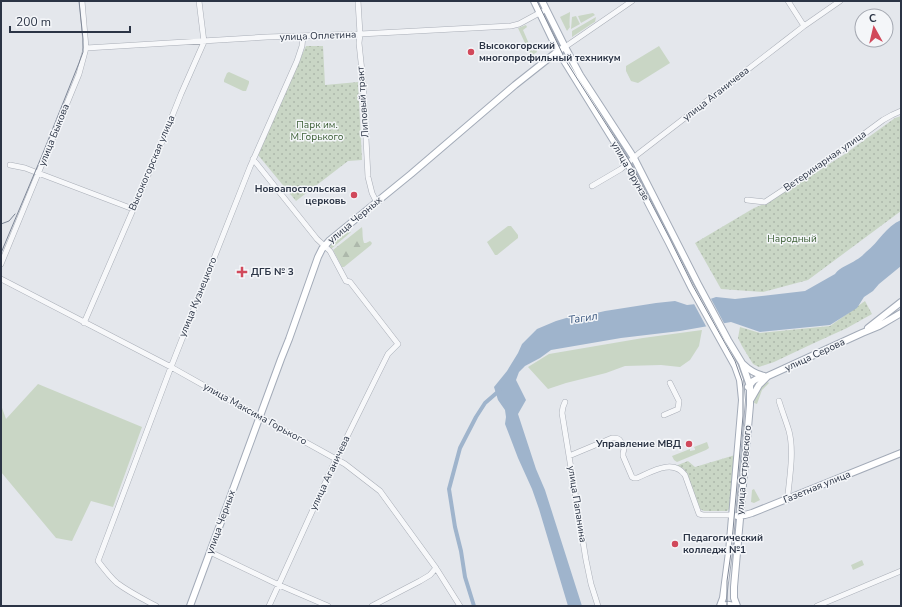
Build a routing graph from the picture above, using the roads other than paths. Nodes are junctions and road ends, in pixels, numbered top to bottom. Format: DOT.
graph roads {
  1 [pos="82,1"];
  2 [pos="199,1"];
  3 [pos="358,1"];
  4 [pos="534,1"];
  5 [pos="542,1"];
  6 [pos="632,1"];
  7 [pos="788,1"];
  8 [pos="840,1"];
  9 [pos="546,9"];
  10 [pos="540,13"];
  11 [pos="804,26"];
  12 [pos="360,34"];
  13 [pos="303,36"];
  14 [pos="204,42"];
  15 [pos="565,47"];
  16 [pos="86,48"];
  17 [pos="558,51"];
  18 [pos="901,111"];
  19 [pos="634,158"];
  20 [pos="253,159"];
  21 [pos="628,164"];
  22 [pos="10,165"];
  23 [pos="38,173"];
  24 [pos="592,186"];
  25 [pos="746,200"];
  26 [pos="376,201"];
  27 [pos="133,209"];
  28 [pos="325,246"];
  29 [pos="1,264"];
  30 [pos="1,280"];
  31 [pos="901,302"];
  32 [pos="901,313"];
  33 [pos="84,323"];
  34 [pos="862,333"];
  35 [pos="728,340"];
  36 [pos="721,343"];
  37 [pos="742,363"];
  38 [pos="735,366"];
  39 [pos="171,367"];
  40 [pos="765,378"];
  41 [pos="750,381"];
  42 [pos="670,383"];
  43 [pos="742,400"];
  44 [pos="779,401"];
  45 [pos="565,402"];
  46 [pos="750,404"];
  47 [pos="664,415"];
  48 [pos="260,417"];
  49 [pos="901,453"];
  50 [pos="569,456"];
  51 [pos="336,459"];
  52 [pos="790,498"];
  53 [pos="732,515"];
  54 [pos="740,516"];
  55 [pos="210,552"];
  56 [pos="436,568"];
  57 [pos="901,571"];
  58 [pos="279,585"];
  59 [pos="156,606"];
  60 [pos="190,606"];
  61 [pos="269,606"];
  62 [pos="328,606"];
  63 [pos="372,606"];
  64 [pos="460,606"];
  65 [pos="598,606"];
  66 [pos="720,606"];
  67 [pos="724,606"];
  68 [pos="733,606"];
  69 [pos="736,606"];
  70 [pos="817,606"];
  1 -- 16 [label="street, улица Быкова"];
  2 -- 14 [label="street"];
  3 -- 12 [label="street, Липовый тракт"];
  4 -- 10 [label="main road, улица Фрунзе"];
  5 -- 9 [label="main road, улица Фрунзе"];
  6 -- 15 [label="street, улица Черных"];
  7 -- 11 [label="street"];
  8 -- 11 [label="street, улица Аганичева"];
  9 -- 10 [label="street, улица Оплетина"];
  9 -- 15 [label="main road, улица Фрунзе"];
  10 -- 12 [label="street, улица Оплетина"];
  10 -- 17 [label="main road, улица Фрунзе"];
  11 -- 19 [label="street, улица Аганичева"];
  12 -- 13 [label="street, улица Оплетина"];
  12 -- 26 [label="street, Липовый тракт"];
  13 -- 14 [label="street, улица Оплетина"];
  13 -- 20 [label="street, улица Кузнецкого"];
  14 -- 16 [label="street, улица Оплетина"];
  14 -- 27 [label="street, Высокогорская улица"];
  15 -- 17 [label="main road, улица Черных"];
  15 -- 19 [label="main road, улица Фрунзе"];
  16 -- 23 [label="street, улица Быкова"];
  17 -- 21 [label="main road, улица Фрунзе"];
  17 -- 26 [label="main road, улица Черных"];
  18 -- 25 [label="street, Ветеринарная улица"];
  19 -- 21 [label="street, улица Аганичева"];
  19 -- 35 [label="main road, улица Фрунзе"];
  20 -- 28 [label="street"];
  20 -- 39 [label="street, улица Кузнецкого"];
  21 -- 24 [label="street, улица Аганичева"];
  21 -- 36 [label="main road, улица Фрунзе"];
  22 -- 23 [label="street"];
  23 -- 27 [label="street"];
  23 -- 29 [label="street, улица Быкова"];
  26 -- 28 [label="main road, улица Черных"];
  27 -- 33 [label="street, Высокогорская улица"];
  28 -- 48 [label="main road, улица Черных"];
  28 -- 51 [label="street, улица Аганичева"];
  30 -- 33 [label="street, улица Максима Горького"];
  31 -- 34 [label="main road, улица Серова"];
  32 -- 34 [label="main road, улица Серова"];
  33 -- 39 [label="street, улица Максима Горького"];
  34 -- 40 [label="main road, улица Серова"];
  35 -- 37 [label="main road, улица Островского"];
  36 -- 38 [label="main road, улица Островского"];
  37 -- 40 [label="main road"];
  37 -- 41 [label="main road, улица Островского"];
  38 -- 41 [label="main road"];
  38 -- 43 [label="main road, улица Островского"];
  39 -- 48 [label="street, улица Максима Горького"];
  39 -- 59 [label="street, улица Кузнецкого"];
  40 -- 41 [label="main road, улица Серова"];
  40 -- 46 [label="main road"];
  41 -- 43 [label="main road"];
  41 -- 46 [label="main road, улица Островского"];
  42 -- 47 [label="street"];
  43 -- 53 [label="main road, улица Островского"];
  44 -- 52 [label="street"];
  45 -- 50 [label="street, улица Папанина"];
  46 -- 54 [label="main road, улица Островского"];
  48 -- 51 [label="street, улица Максима Горького"];
  48 -- 55 [label="main road, улица Черных"];
  49 -- 52 [label="main road, Газетная улица"];
  50 -- 53 [label="street"];
  50 -- 65 [label="street, улица Папанина"];
  51 -- 56 [label="street, улица Максима Горького"];
  51 -- 58 [label="street, улица Аганичева"];
  52 -- 54 [label="main road, Газетная улица"];
  53 -- 54 [label="main road, Газетная улица"];
  53 -- 66 [label="main road, улица Островского"];
  54 -- 69 [label="main road, улица Островского"];
  55 -- 58 [label="street"];
  55 -- 60 [label="main road, улица Черных"];
  56 -- 63 [label="street"];
  56 -- 64 [label="street, улица Максима Горького"];
  57 -- 70 [label="street"];
  58 -- 61 [label="street, улица Аганичева"];
  58 -- 62 [label="street"];
  67 -- 68 [label="main road"];
}
